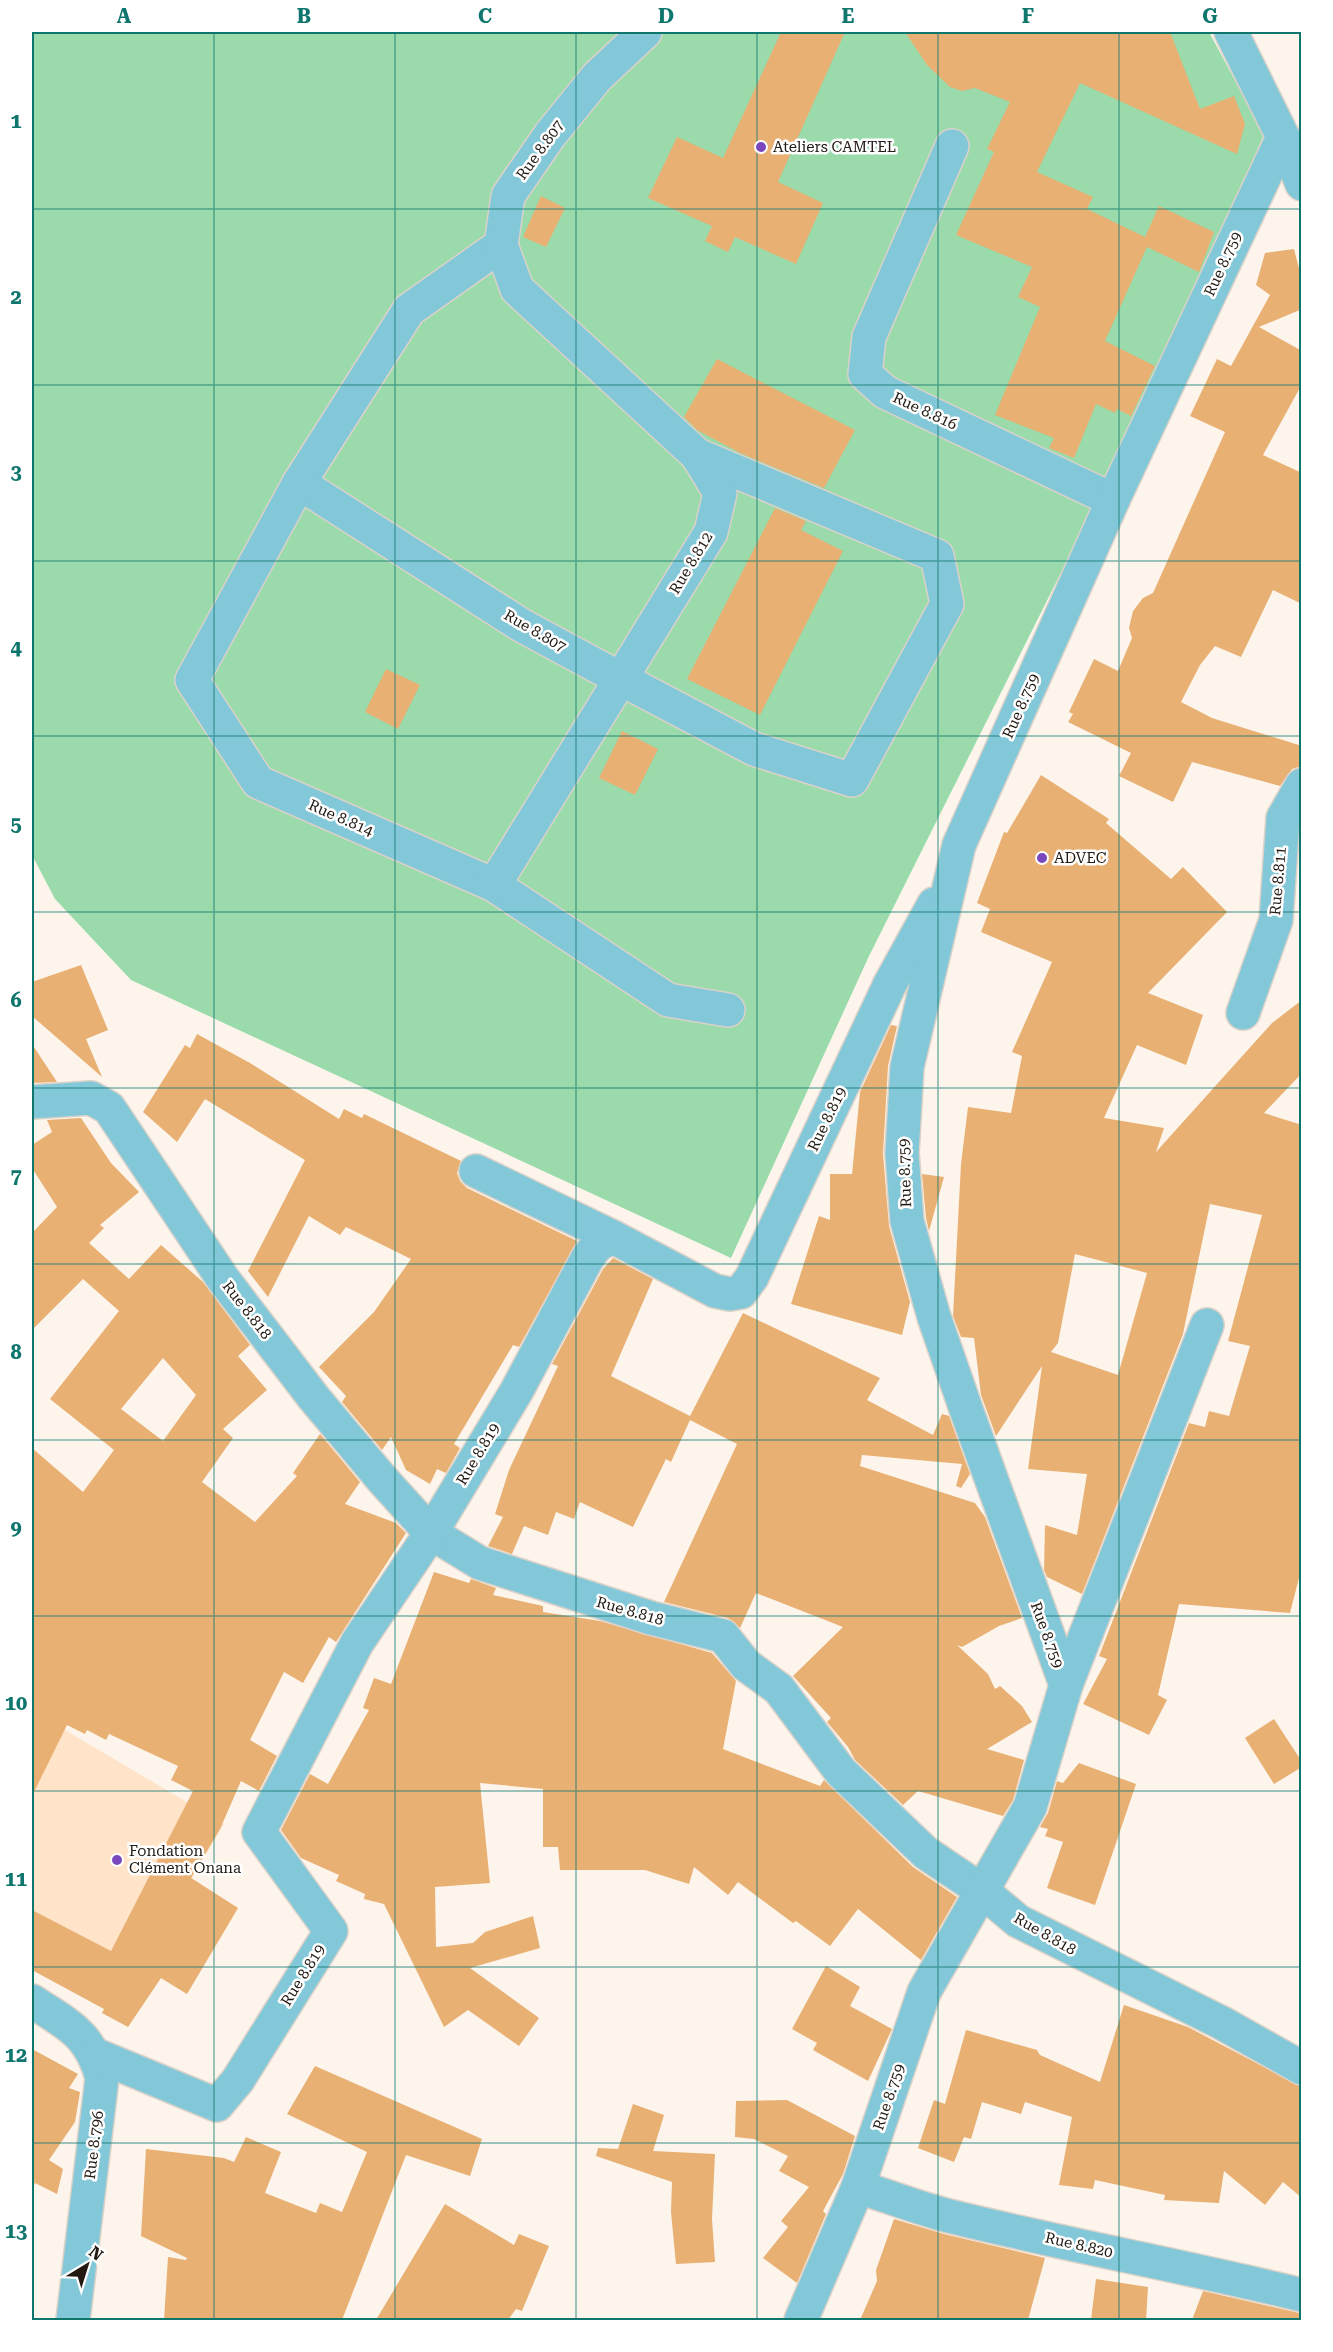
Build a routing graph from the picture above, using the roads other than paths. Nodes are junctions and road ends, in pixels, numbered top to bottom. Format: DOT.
graph roads {
  1 [pos="645,32"];
  2 [pos="1231,32"];
  3 [pos="1283,137"];
  4 [pos="952,146"];
  5 [pos="1302,184"];
  6 [pos="501,245"];
  7 [pos="697,455"];
  8 [pos="299,483"];
  9 [pos="1113,500"];
  10 [pos="621,679"];
  11 [pos="1302,785"];
  12 [pos="959,845"];
  13 [pos="494,885"];
  14 [pos="728,1010"];
  15 [pos="1243,1013"];
  16 [pos="32,1102"];
  17 [pos="476,1171"];
  18 [pos="613,1237"];
  19 [pos="1207,1325"];
  20 [pos="432,1533"];
  21 [pos="1066,1685"];
  22 [pos="981,1890"];
  23 [pos="32,2001"];
  24 [pos="96,2055"];
  25 [pos="1302,2068"];
  26 [pos="858,2187"];
  27 [pos="1302,2295"];
  28 [pos="73,2320"];
  29 [pos="801,2320"];
  1 -- 6 [label="street, Rue 8.807"];
  2 -- 3 [label="street"];
  3 -- 5 [label="street"];
  3 -- 9 [label="street, Rue 8.759"];
  4 -- 9 [label="street, Rue 8.816"];
  6 -- 7 [label="street, Rue 8.812"];
  6 -- 8 [label="street"];
  7 -- 10 [label="street, Rue 8.812"];
  7 -- 10 [label="street, Rue 8.807"];
  8 -- 10 [label="street, Rue 8.807"];
  8 -- 13 [label="street, Rue 8.814"];
  9 -- 12 [label="street, Rue 8.759"];
  10 -- 13 [label="street, Rue 8.812"];
  11 -- 15 [label="street, Rue 8.811"];
  12 -- 18 [label="street, Rue 8.819"];
  12 -- 21 [label="street, Rue 8.759"];
  13 -- 14 [label="street, Rue 8.814"];
  16 -- 20 [label="street, Rue 8.818"];
  17 -- 18 [label="street"];
  18 -- 20 [label="street, Rue 8.819"];
  19 -- 21 [label="street"];
  20 -- 22 [label="street, Rue 8.818"];
  20 -- 24 [label="street, Rue 8.819"];
  21 -- 22 [label="street, Rue 8.759"];
  22 -- 25 [label="street, Rue 8.818"];
  22 -- 26 [label="street, Rue 8.759"];
  23 -- 24 [label="street, Rue 8.796"];
  24 -- 28 [label="street, Rue 8.796"];
  26 -- 27 [label="street, Rue 8.820"];
  26 -- 29 [label="street, Rue 8.759"];
}
